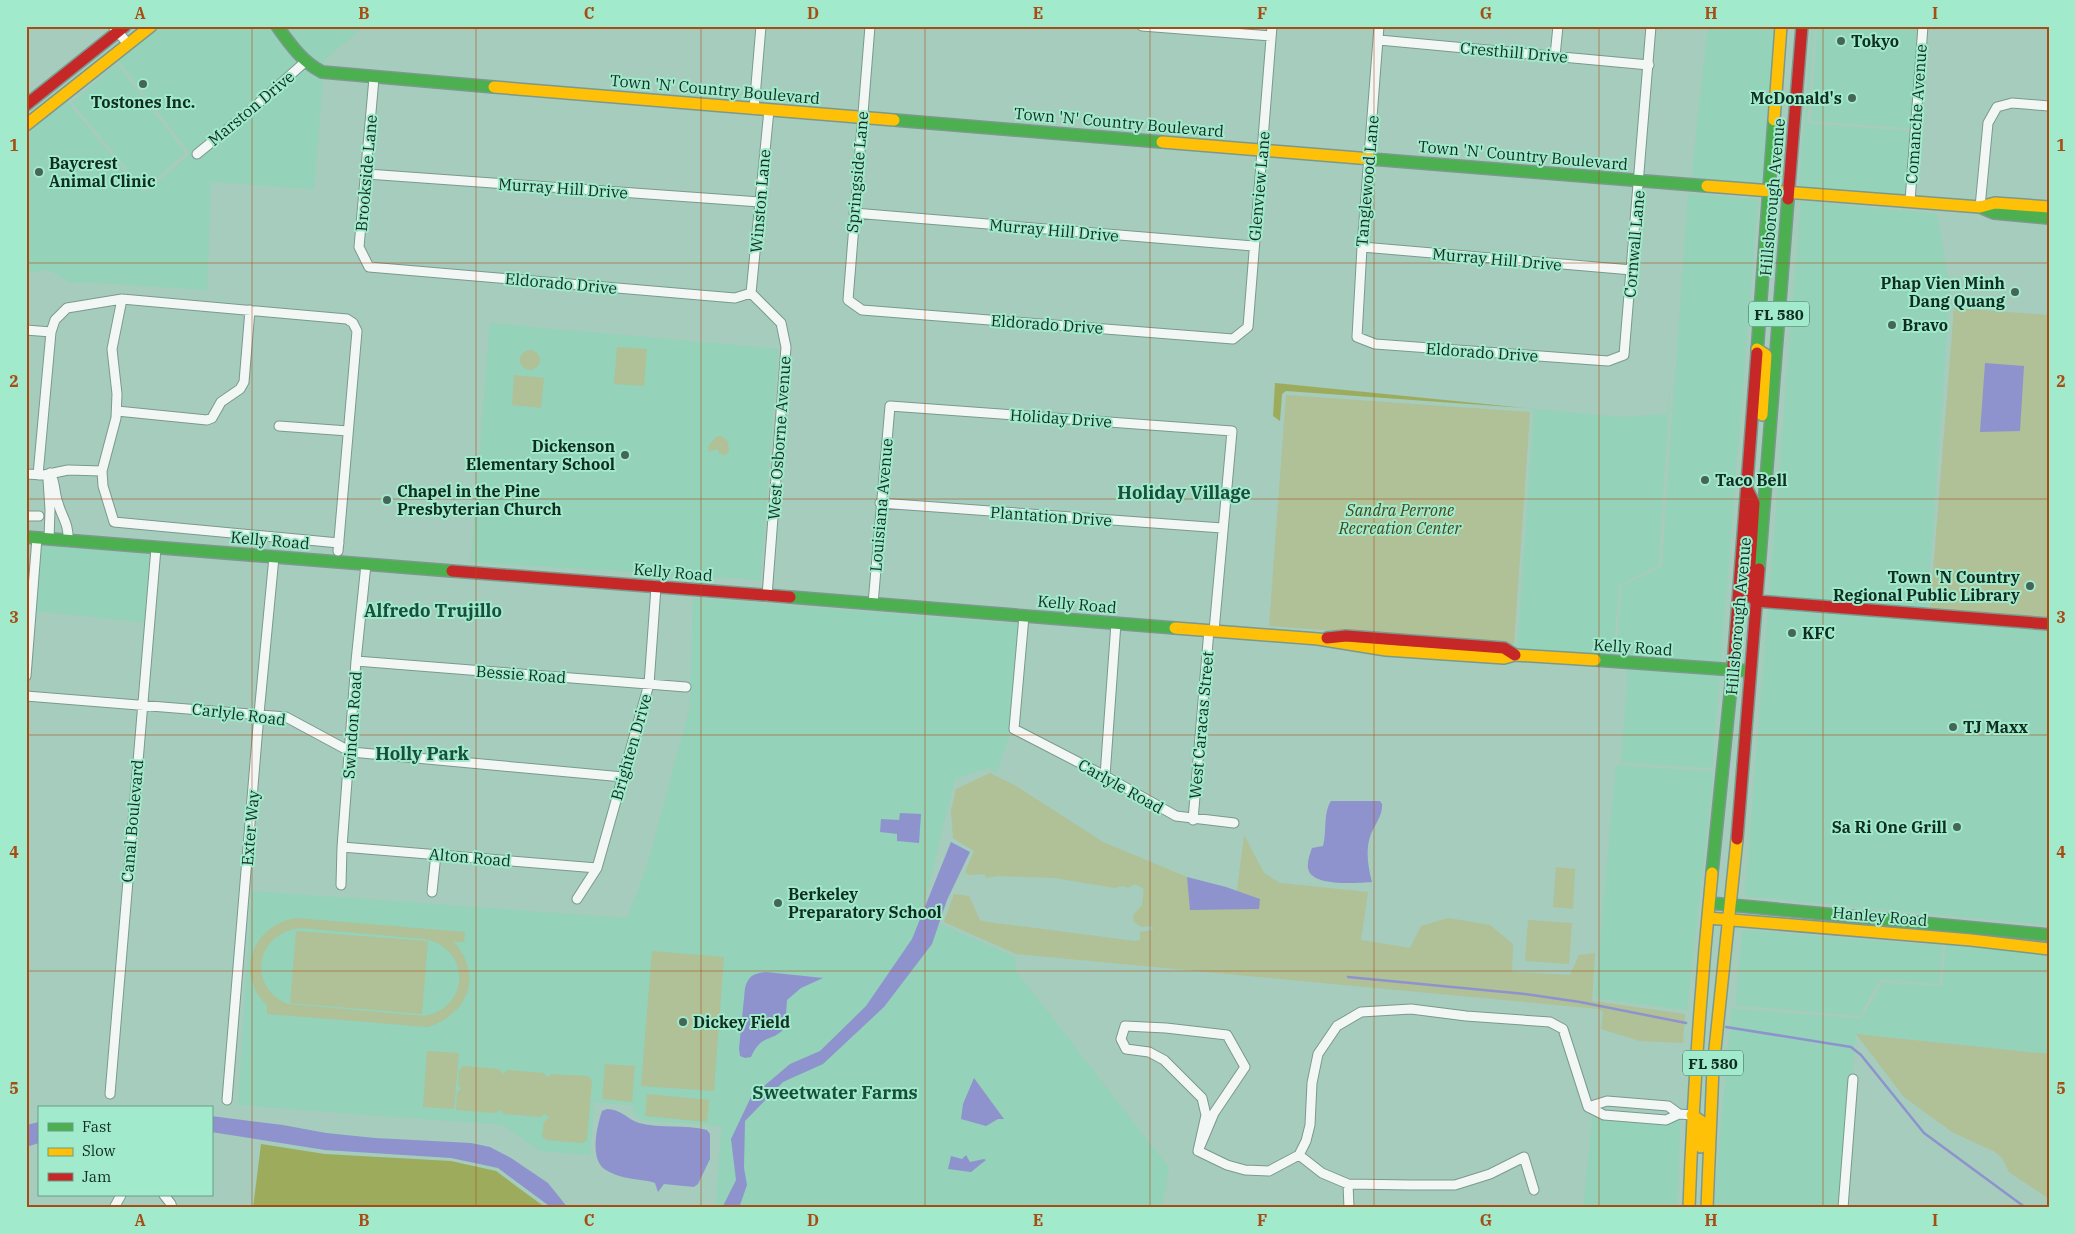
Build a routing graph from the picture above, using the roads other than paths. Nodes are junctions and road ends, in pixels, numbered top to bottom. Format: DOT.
graph roads {
  1 [pos="151,26"];
  2 [pos="277,26"];
  3 [pos="761,26"];
  4 [pos="870,26"];
  5 [pos="1142,26"];
  6 [pos="1272,26"];
  7 [pos="1379,26"];
  8 [pos="1558,26"];
  9 [pos="1651,26"];
  10 [pos="1782,26"];
  11 [pos="1802,26"];
  12 [pos="1922,26"];
  13 [pos="119,28"];
  14 [pos="1271,36"];
  15 [pos="1379,40"];
  16 [pos="128,44"];
  17 [pos="1555,56"];
  18 [pos="305,62"];
  19 [pos="1649,65"];
  20 [pos="374,78"];
  21 [pos="28,104"];
  22 [pos="2049,106"];
  23 [pos="754,109"];
  24 [pos="769,110"];
  25 [pos="40,114"];
  26 [pos="861,118"];
  27 [pos="26,125"];
  28 [pos="1262,150"];
  29 [pos="197,154"];
  30 [pos="1369,159"];
  31 [pos="367,174"];
  32 [pos="1640,181"];
  33 [pos="1770,191"];
  34 [pos="1788,193"];
  35 [pos="1910,201"];
  36 [pos="760,202"];
  37 [pos="1980,207"];
  38 [pos="2049,207"];
  39 [pos="854,213"];
  40 [pos="2049,218"];
  41 [pos="1254,246"];
  42 [pos="1362,247"];
  43 [pos="369,267"];
  44 [pos="1632,270"];
  45 [pos="751,293"];
  46 [pos="122,299"];
  47 [pos="250,310"];
  48 [pos="862,310"];
  49 [pos="26,330"];
  50 [pos="51,332"];
  51 [pos="1357,337"];
  52 [pos="1233,339"];
  53 [pos="1757,349"];
  54 [pos="1608,361"];
  55 [pos="890,406"];
  56 [pos="117,411"];
  57 [pos="279,426"];
  58 [pos="348,431"];
  59 [pos="1232,431"];
  60 [pos="1767,466"];
  61 [pos="102,471"];
  62 [pos="50,473"];
  63 [pos="26,474"];
  64 [pos="38,475"];
  65 [pos="1746,488"];
  66 [pos="880,503"];
  67 [pos="26,516"];
  68 [pos="39,516"];
  69 [pos="1222,528"];
  70 [pos="32,538"];
  71 [pos="49,539"];
  72 [pos="68,541"];
  73 [pos="156,548"];
  74 [pos="274,557"];
  75 [pos="366,564"];
  76 [pos="656,587"];
  77 [pos="767,596"];
  78 [pos="1756,601"];
  79 [pos="872,604"];
  80 [pos="1024,616"];
  81 [pos="1116,623"];
  82 [pos="2049,624"];
  83 [pos="1211,631"];
  84 [pos="356,661"];
  85 [pos="1733,670"];
  86 [pos="1750,671"];
  87 [pos="26,676"];
  88 [pos="649,684"];
  89 [pos="686,687"];
  90 [pos="26,696"];
  91 [pos="141,704"];
  92 [pos="259,714"];
  93 [pos="351,752"];
  94 [pos="1105,776"];
  95 [pos="623,777"];
  96 [pos="1193,820"];
  97 [pos="1234,823"];
  98 [pos="342,847"];
  99 [pos="436,854"];
  100 [pos="597,868"];
  101 [pos="341,885"];
  102 [pos="432,892"];
  103 [pos="577,899"];
  104 [pos="1710,903"];
  105 [pos="1729,905"];
  106 [pos="1708,918"];
  107 [pos="1873,918"];
  108 [pos="1727,919"];
  109 [pos="1914,922"];
  110 [pos="1873,932"];
  111 [pos="1913,935"];
  112 [pos="2049,935"];
  113 [pos="2049,949"];
  114 [pos="1852,1079"];
  115 [pos="110,1094"];
  116 [pos="227,1100"];
  117 [pos="1588,1107"];
  118 [pos="1679,1114"];
  119 [pos="1692,1115"];
  120 [pos="1198,1151"];
  121 [pos="1299,1155"];
  122 [pos="1690,1171"];
  123 [pos="1348,1184"];
  124 [pos="1708,1188"];
  125 [pos="1534,1190"];
  126 [pos="120,1196"];
  127 [pos="165,1196"];
  128 [pos="114,1208"];
  129 [pos="172,1208"];
  130 [pos="1349,1208"];
  131 [pos="1689,1208"];
  132 [pos="1697,1208"];
  133 [pos="1707,1208"];
  134 [pos="1843,1208"];
  1 -- 16 [label="street"];
  2 -- 18 [label="street, Town 'N' Country Boulevard"];
  3 -- 23 [label="street"];
  4 -- 26 [label="street, Springside Lane"];
  5 -- 14 [label="street"];
  6 -- 14 [label="street, Glenview Lane"];
  7 -- 15 [label="street, Tanglewood Lane"];
  8 -- 17 [label="street"];
  9 -- 19 [label="street, Cornwall Lane"];
  10 -- 33 [label="street, Hillsborough Avenue / FL 580"];
  11 -- 34 [label="street, Hillsborough Avenue / FL 580"];
  12 -- 35 [label="street, Comanche Avenue"];
  13 -- 16 [label="street"];
  13 -- 21 [label="street"];
  14 -- 28 [label="street, Glenview Lane"];
  15 -- 17 [label="street, Cresthill Drive"];
  15 -- 30 [label="street, Tanglewood Lane"];
  16 -- 25 [label="street"];
  17 -- 19 [label="street, Cresthill Drive"];
  18 -- 20 [label="street, Town 'N' Country Boulevard"];
  18 -- 29 [label="street, Marston Drive"];
  19 -- 32 [label="street, Cornwall Lane"];
  20 -- 23 [label="street, Town 'N' Country Boulevard"];
  20 -- 31 [label="street, Brookside Lane"];
  21 -- 25 [label="street"];
  22 -- 37 [label="street"];
  23 -- 24 [label="street, Town 'N' Country Boulevard"];
  24 -- 26 [label="street, Town 'N' Country Boulevard"];
  24 -- 36 [label="street, Winston Lane"];
  25 -- 27 [label="street"];
  26 -- 28 [label="street, Town 'N' Country Boulevard"];
  26 -- 39 [label="street, Springside Lane"];
  28 -- 30 [label="street, Town 'N' Country Boulevard"];
  28 -- 41 [label="street, Glenview Lane"];
  30 -- 32 [label="street, Town 'N' Country Boulevard"];
  30 -- 42 [label="street, Tanglewood Lane"];
  31 -- 36 [label="street, Murray Hill Drive"];
  31 -- 43 [label="street, Brookside Lane"];
  32 -- 33 [label="street, Town 'N' Country Boulevard"];
  32 -- 44 [label="street, Cornwall Lane"];
  33 -- 34 [label="street, Town 'N' Country Boulevard"];
  33 -- 53 [label="street, Hillsborough Avenue / FL 580"];
  34 -- 35 [label="street, Town 'N' Country Boulevard"];
  34 -- 60 [label="street, Hillsborough Avenue / FL 580"];
  35 -- 37 [label="street, Town 'N' Country Boulevard"];
  36 -- 45 [label="street, Winston Lane"];
  37 -- 38 [label="street, Town 'N' Country Boulevard"];
  37 -- 40 [label="street, Town 'N' Country Boulevard"];
  39 -- 41 [label="street, Murray Hill Drive"];
  39 -- 48 [label="street, Springside Lane"];
  41 -- 52 [label="street, Glenview Lane"];
  42 -- 44 [label="street, Murray Hill Drive"];
  42 -- 51 [label="street, Tanglewood Lane"];
  43 -- 45 [label="street, Eldorado Drive"];
  44 -- 54 [label="street, Cornwall Lane"];
  45 -- 77 [label="street, West Osborne Avenue"];
  46 -- 47 [label="street"];
  46 -- 50 [label="street"];
  46 -- 56 [label="street"];
  47 -- 56 [label="street"];
  47 -- 58 [label="street"];
  48 -- 52 [label="street, Eldorado Drive"];
  49 -- 50 [label="street"];
  50 -- 64 [label="street"];
  51 -- 54 [label="street, Eldorado Drive"];
  53 -- 60 [label="street"];
  53 -- 65 [label="street, Hillsborough Avenue / FL 580"];
  55 -- 59 [label="street, Holiday Drive"];
  55 -- 66 [label="street, Louisiana Avenue"];
  56 -- 61 [label="street"];
  57 -- 58 [label="street"];
  58 -- 61 [label="street"];
  59 -- 69 [label="street, West Caracas Street"];
  60 -- 78 [label="street, Hillsborough Avenue / FL 580"];
  61 -- 62 [label="street"];
  62 -- 64 [label="street"];
  62 -- 71 [label="street"];
  62 -- 72 [label="street"];
  63 -- 64 [label="street"];
  65 -- 78 [label="street"];
  65 -- 85 [label="street, Hillsborough Avenue / FL 580"];
  66 -- 69 [label="street, Plantation Drive"];
  66 -- 79 [label="street, Louisiana Avenue"];
  67 -- 68 [label="street"];
  69 -- 83 [label="street, West Caracas Street"];
  70 -- 71 [label="street, Kelly Road"];
  70 -- 87 [label="street"];
  71 -- 72 [label="street, Kelly Road"];
  72 -- 73 [label="street, Kelly Road"];
  73 -- 74 [label="street, Kelly Road"];
  73 -- 91 [label="street, Canal Boulevard"];
  74 -- 75 [label="street, Kelly Road"];
  74 -- 92 [label="street, Exter Way"];
  75 -- 76 [label="street, Kelly Road"];
  75 -- 84 [label="street, Swindon Road"];
  76 -- 77 [label="street, Kelly Road"];
  76 -- 88 [label="street, Brighten Drive"];
  77 -- 79 [label="street, Kelly Road"];
  78 -- 82 [label="street"];
  78 -- 86 [label="street, Hillsborough Avenue / FL 580"];
  79 -- 80 [label="street, Kelly Road"];
  80 -- 81 [label="street, Kelly Road"];
  80 -- 94 [label="street, Carlyle Road"];
  81 -- 83 [label="street, Kelly Road"];
  81 -- 94 [label="street"];
  83 -- 85 [label="street, Kelly Road"];
  83 -- 96 [label="street, West Caracas Street"];
  84 -- 88 [label="street, Bessie Road"];
  84 -- 93 [label="street, Swindon Road"];
  85 -- 86 [label="street, Kelly Road"];
  85 -- 104 [label="street, Hillsborough Avenue / FL 580"];
  86 -- 105 [label="street, Hillsborough Avenue / FL 580"];
  88 -- 89 [label="street, Bessie Road"];
  88 -- 95 [label="street, Brighten Drive"];
  90 -- 91 [label="street, Carlyle Road"];
  91 -- 92 [label="street, Carlyle Road"];
  91 -- 115 [label="street, Canal Boulevard"];
  92 -- 93 [label="street, Carlyle Road"];
  92 -- 116 [label="street, Exter Way"];
  93 -- 95 [label="street, Carlyle Road"];
  93 -- 98 [label="street, Swindon Road"];
  94 -- 96 [label="street, Carlyle Road"];
  95 -- 100 [label="street, Brighten Drive"];
  96 -- 97 [label="street, Carlyle Road"];
  98 -- 99 [label="street, Alton Road"];
  98 -- 101 [label="street, Swindon Road"];
  99 -- 100 [label="street, Alton Road"];
  99 -- 102 [label="street"];
  100 -- 103 [label="street, Brighten Drive"];
  104 -- 105 [label="street, Hanley Road"];
  104 -- 106 [label="street, Hillsborough Avenue / FL 580"];
  105 -- 107 [label="street, Hanley Road"];
  105 -- 108 [label="street, Hillsborough Avenue / FL 580"];
  106 -- 108 [label="street, Hanley Road"];
  106 -- 119 [label="street, Hillsborough Avenue / FL 580"];
  107 -- 109 [label="street, Hanley Road"];
  107 -- 110 [label="street"];
  108 -- 110 [label="street, Hanley Road"];
  108 -- 124 [label="street, Hillsborough Avenue / FL 580"];
  109 -- 111 [label="street"];
  109 -- 112 [label="street, Hanley Road"];
  110 -- 111 [label="street, Hanley Road"];
  111 -- 113 [label="street, Hanley Road"];
  114 -- 134 [label="street"];
  117 -- 118 [label="street"];
  117 -- 118 [label="street"];
  117 -- 121 [label="street"];
  118 -- 119 [label="street"];
  119 -- 122 [label="street, Hillsborough Avenue / FL 580"];
  119 -- 124 [label="street"];
  120 -- 120 [label="street"];
  120 -- 121 [label="street"];
  121 -- 123 [label="street"];
  122 -- 131 [label="street, Hillsborough Avenue / FL 580"];
  122 -- 132 [label="street"];
  123 -- 125 [label="street"];
  123 -- 130 [label="street"];
  124 -- 133 [label="street, Hillsborough Avenue / FL 580"];
  126 -- 128 [label="street"];
  127 -- 129 [label="street"];
}
